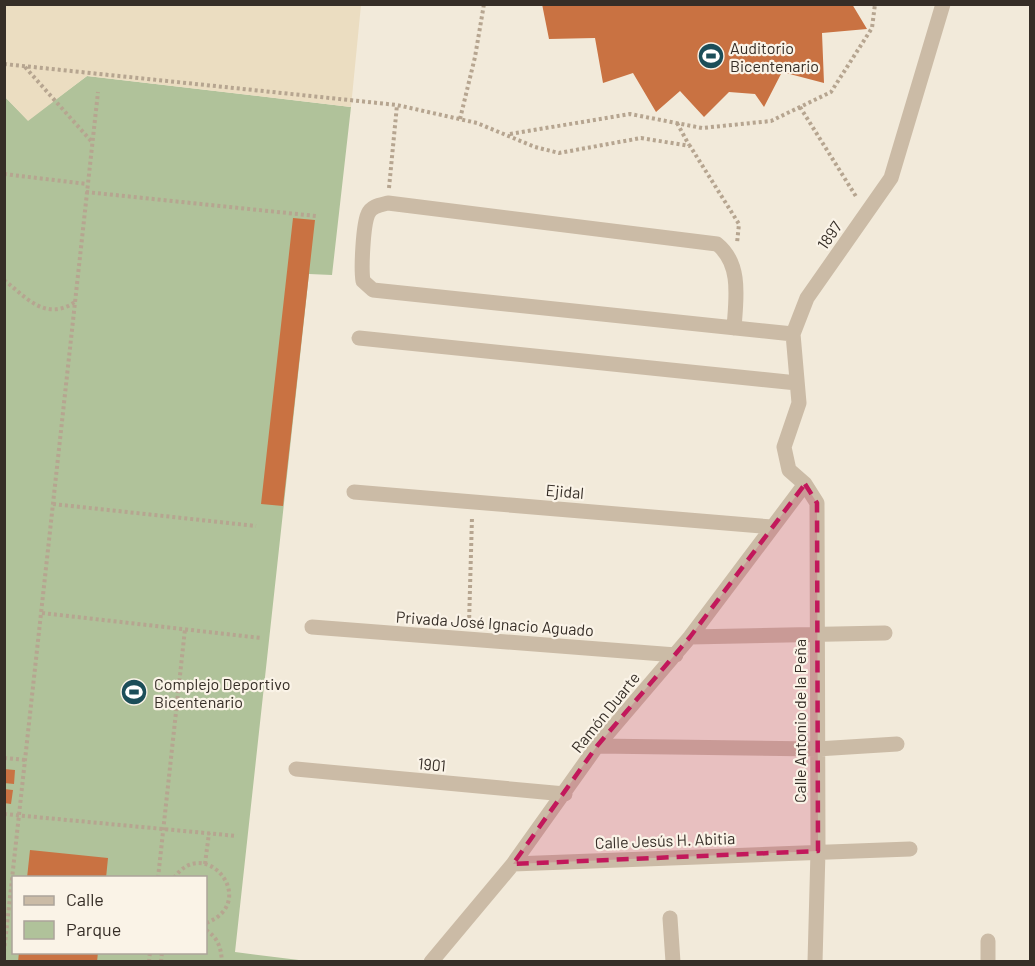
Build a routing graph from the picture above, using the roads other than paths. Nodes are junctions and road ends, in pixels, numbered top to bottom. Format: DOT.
graph roads {
  1 [pos="943,4"];
  2 [pos="734,328"];
  3 [pos="793,334"];
  4 [pos="359,338"];
  5 [pos="797,383"];
  6 [pos="805,484"];
  7 [pos="354,492"];
  8 [pos="772,527"];
  9 [pos="312,627"];
  10 [pos="885,633"];
  11 [pos="817,636"];
  12 [pos="690,638"];
  13 [pos="676,655"];
  14 [pos="897,744"];
  15 [pos="597,746"];
  16 [pos="817,748"];
  17 [pos="296,769"];
  18 [pos="565,794"];
  19 [pos="910,849"];
  20 [pos="818,851"];
  21 [pos="513,864"];
  22 [pos="670,918"];
  23 [pos="988,941"];
  24 [pos="431,962"];
  25 [pos="673,962"];
  26 [pos="815,962"];
  27 [pos="988,962"];
  1 -- 3 [label="street, 1897"];
  2 -- 2 [label="street"];
  2 -- 3 [label="street"];
  3 -- 5 [label="street, 1897"];
  4 -- 5 [label="street"];
  5 -- 6 [label="street, 1897"];
  6 -- 8 [label="street, Ramón Duarte"];
  6 -- 11 [label="street, Calle Antonio de la Peña"];
  7 -- 8 [label="street, Ejidal"];
  8 -- 12 [label="street, Ramón Duarte"];
  9 -- 13 [label="street, Privada José Ignacio Aguado"];
  10 -- 11 [label="street"];
  11 -- 12 [label="street"];
  11 -- 16 [label="street, Calle Antonio de la Peña"];
  12 -- 13 [label="street, Ramón Duarte"];
  13 -- 15 [label="street, Ramón Duarte"];
  14 -- 16 [label="street"];
  15 -- 16 [label="street"];
  15 -- 18 [label="street, Ramón Duarte"];
  16 -- 20 [label="street, Calle Antonio de la Peña"];
  17 -- 18 [label="street, 1901"];
  18 -- 21 [label="street, Ramón Duarte"];
  19 -- 20 [label="street, Calle Jesús H. Abitia"];
  20 -- 21 [label="street, Calle Jesús H. Abitia"];
  20 -- 26 [label="street, Calle Antonio de la Peña"];
  21 -- 24 [label="street, Ramón Duarte"];
  22 -- 25 [label="street"];
  23 -- 27 [label="street"];
}
